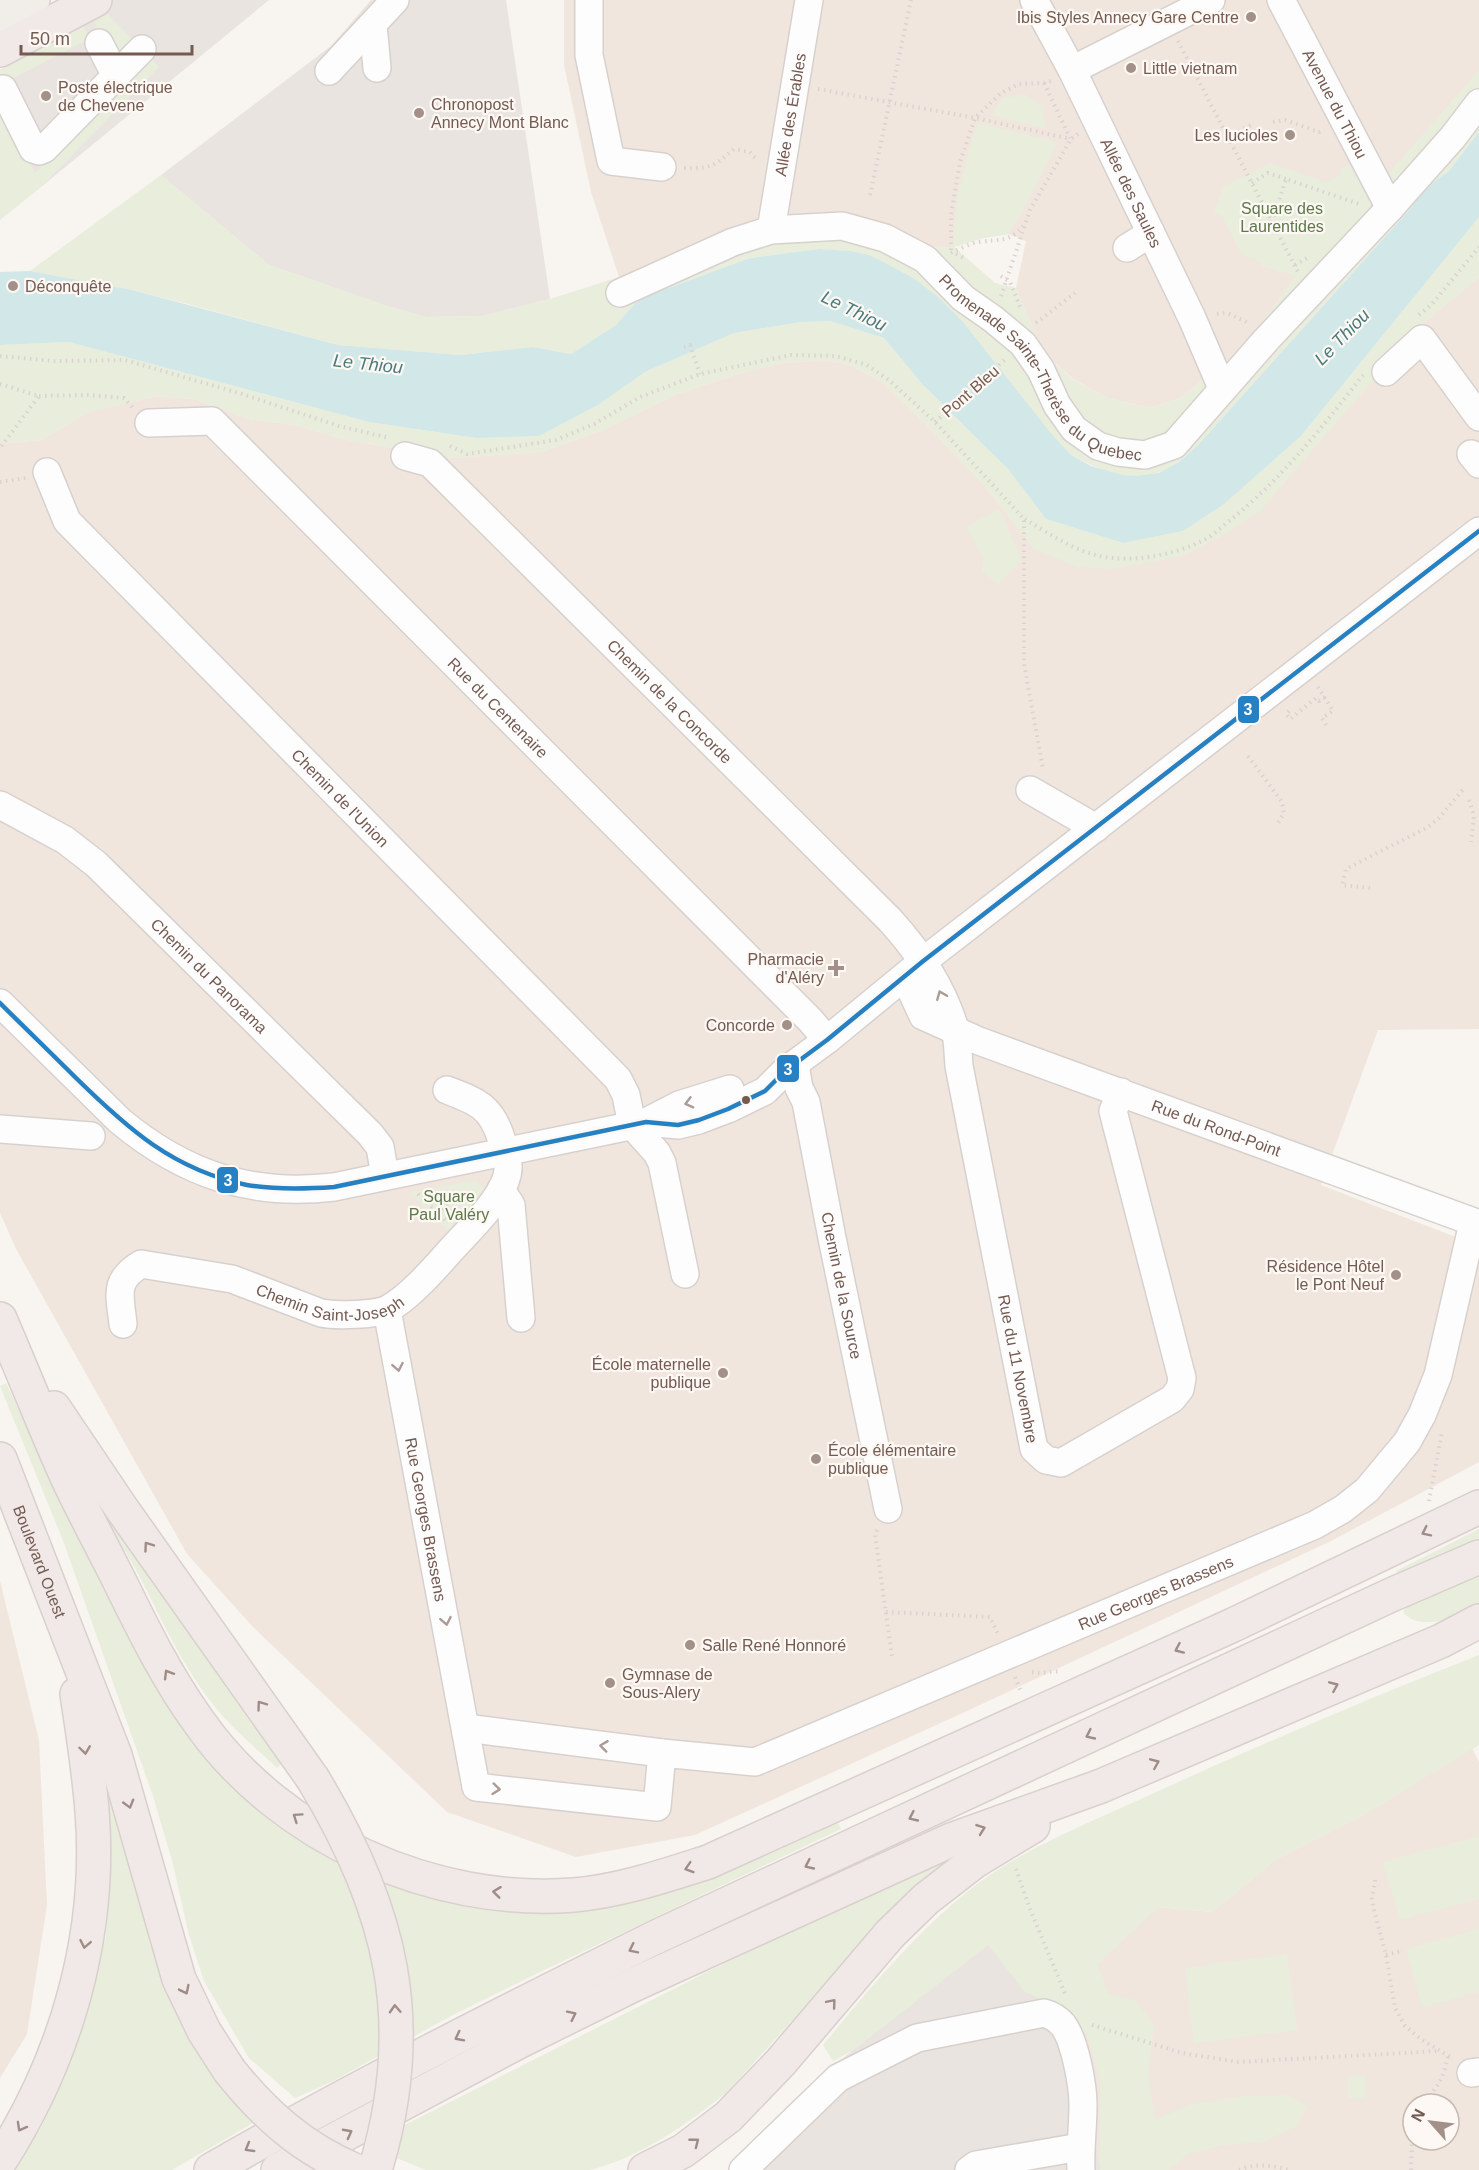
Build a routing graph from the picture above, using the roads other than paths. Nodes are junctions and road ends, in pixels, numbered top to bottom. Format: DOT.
graph roads {
  1 [pos="33,0"];
  2 [pos="95,0"];
  3 [pos="395,0"];
  4 [pos="589,0"];
  5 [pos="809,0"];
  6 [pos="1034,0"];
  7 [pos="1210,0"];
  8 [pos="1281,0"];
  9 [pos="0,15"];
  10 [pos="373,25"];
  11 [pos="99,43"];
  12 [pos="142,49"];
  13 [pos="0,50"];
  14 [pos="377,68"];
  15 [pos="1072,70"];
  16 [pos="329,71"];
  17 [pos="116,76"];
  18 [pos="3,89"];
  19 [pos="1479,103"];
  20 [pos="662,167"];
  21 [pos="1378,207"];
  22 [pos="771,230"];
  23 [pos="1151,233"];
  24 [pos="1127,248"];
  25 [pos="620,292"];
  26 [pos="1375,372"];
  27 [pos="1222,388"];
  28 [pos="1479,417"];
  29 [pos="149,423"];
  30 [pos="398,447"];
  31 [pos="47,472"];
  32 [pos="1479,531"];
  33 [pos="1040,796"];
  34 [pos="0,805"];
  35 [pos="1096,828"];
  36 [pos="914,969"];
  37 [pos="0,1003"];
  38 [pos="872,1003"];
  39 [pos="923,1016"];
  40 [pos="955,1030"];
  41 [pos="827,1040"];
  42 [pos="790,1068"];
  43 [pos="447,1090"];
  44 [pos="1121,1092"];
  45 [pos="639,1123"];
  46 [pos="0,1129"];
  47 [pos="91,1136"];
  48 [pos="505,1151"];
  49 [pos="391,1175"];
  50 [pos="501,1190"];
  51 [pos="1476,1224"];
  52 [pos="685,1274"];
  53 [pos="387,1310"];
  54 [pos="521,1318"];
  55 [pos="123,1324"];
  56 [pos="6,1331"];
  57 [pos="0,1459"];
  58 [pos="1479,1507"];
  59 [pos="888,1509"];
  60 [pos="1479,1557"];
  61 [pos="1391,1595"];
  62 [pos="1479,1621"];
  63 [pos="1479,1629"];
  64 [pos="67,1630"];
  65 [pos="1441,1641"];
  66 [pos="466,1728"];
  67 [pos="662,1753"];
  68 [pos="1101,1786"];
  69 [pos="742,1845"];
  70 [pos="1080,2159"];
  71 [pos="0,2161"];
  72 [pos="211,2170"];
  73 [pos="278,2170"];
  74 [pos="354,2170"];
  75 [pos="375,2170"];
  76 [pos="645,2170"];
  77 [pos="743,2170"];
  78 [pos="969,2170"];
  1 -- 9 [label="main road"];
  2 -- 13 [label="highway"];
  3 -- 10 [label="street"];
  4 -- 20 [label="street"];
  5 -- 22 [label="street, Allée des Érables"];
  6 -- 15 [label="street, Allée des Saules"];
  7 -- 15 [label="street"];
  8 -- 21 [label="street, Avenue du Thiou"];
  10 -- 14 [label="street"];
  10 -- 16 [label="street"];
  11 -- 17 [label="street"];
  12 -- 17 [label="street"];
  15 -- 23 [label="street, Allée des Saules"];
  17 -- 18 [label="street"];
  19 -- 21 [label="street, Promenade Sainte-Therèse du Quebec"];
  21 -- 27 [label="street, Promenade Sainte-Therèse du Quebec"];
  22 -- 25 [label="street, Promenade Sainte-Therèse du Quebec"];
  22 -- 27 [label="street, Promenade Sainte-Therèse du Quebec"];
  23 -- 24 [label="street"];
  23 -- 27 [label="street, Allée des Saules"];
  26 -- 28 [label="street"];
  29 -- 41 [label="street, Rue du Centenaire"];
  30 -- 36 [label="street, Chemin de la Concorde"];
  31 -- 45 [label="street, Chemin de l'Union"];
  32 -- 35 [label="street"];
  33 -- 35 [label="street"];
  34 -- 49 [label="street, Chemin du Panorama"];
  35 -- 36 [label="street"];
  36 -- 38 [label="street"];
  36 -- 39 [label="street"];
  40 -- 36 [label="street, one-way"];
  37 -- 49 [label="street"];
  38 -- 39 [label="street, Rue du Rond-Point"];
  38 -- 41 [label="street"];
  39 -- 40 [label="street, Rue du Rond-Point"];
  40 -- 44 [label="street, Rue du Rond-Point"];
  40 -- 44 [label="street, Rue du 11 Novembre"];
  41 -- 42 [label="street"];
  42 -- 45 [label="street"];
  42 -- 59 [label="street, Chemin de la Source"];
  43 -- 48 [label="street, Chemin Saint-Joseph"];
  44 -- 51 [label="street, Rue du Rond-Point"];
  45 -- 48 [label="street"];
  45 -- 52 [label="street"];
  46 -- 47 [label="street"];
  48 -- 49 [label="street"];
  48 -- 50 [label="street, Chemin Saint-Joseph"];
  50 -- 53 [label="street, Chemin Saint-Joseph"];
  50 -- 54 [label="street"];
  51 -- 67 [label="street, Rue Georges Brassens"];
  53 -- 55 [label="street, Chemin Saint-Joseph"];
  53 -- 66 [label="street, Rue Georges Brassens, one-way"];
  69 -- 56 [label="highway, one-way"];
  75 -- 56 [label="highway, one-way, bridge"];
  57 -- 64 [label="highway, Boulevard Ouest"];
  58 -- 69 [label="highway, one-way"];
  60 -- 61 [label="highway"];
  61 -- 69 [label="highway"];
  61 -- 72 [label="highway, one-way"];
  62 -- 65 [label="highway"];
  63 -- 65 [label="highway"];
  64 -- 71 [label="highway, one-way"];
  64 -- 74 [label="highway, one-way, bridge"];
  68 -- 65 [label="highway, one-way"];
  67 -- 66 [label="street, Rue Georges Brassens, one-way"];
  66 -- 67 [label="street, Rue Georges Brassens, one-way"];
  73 -- 68 [label="highway, one-way"];
  76 -- 68 [label="highway, one-way"];
  70 -- 77 [label="street"];
  70 -- 78 [label="street"];
}
